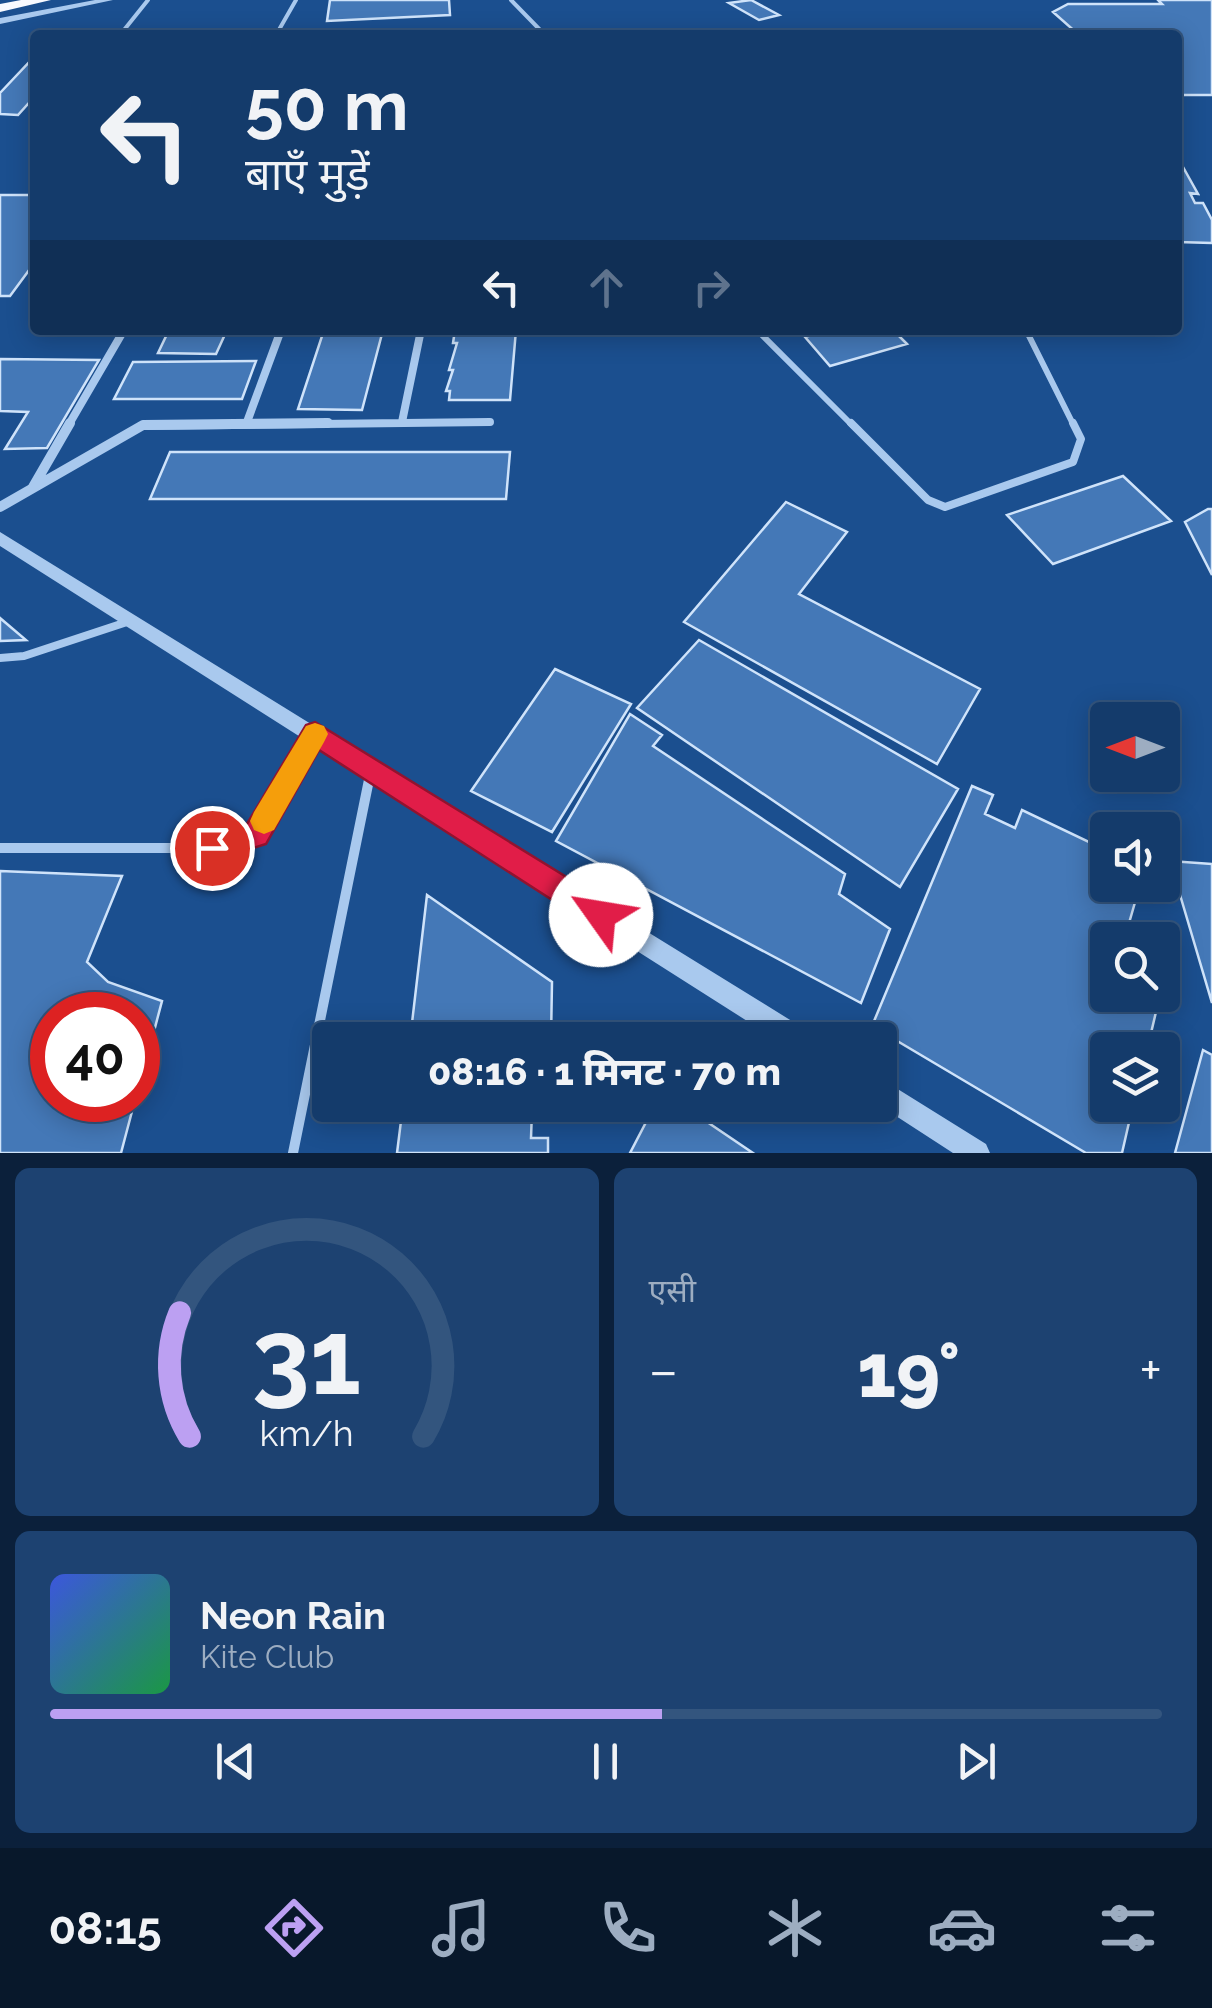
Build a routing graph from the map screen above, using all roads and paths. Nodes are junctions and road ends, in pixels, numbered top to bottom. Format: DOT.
graph roads {
  1 [pos="44,0"];
  2 [pos="109,0"];
  3 [pos="148,0"];
  4 [pos="296,0"];
  5 [pos="511,0"];
  6 [pos="0,8"];
  7 [pos="0,20"];
  8 [pos="124,30"];
  9 [pos="279,30"];
  10 [pos="540,30"];
  11 [pos="121,335"];
  12 [pos="279,335"];
  13 [pos="420,335"];
  14 [pos="761,335"];
  15 [pos="1029,335"];
  16 [pos="247,422"];
  17 [pos="402,422"];
  18 [pos="490,422"];
  19 [pos="32,488"];
  20 [pos="0,507"];
  21 [pos="0,538"];
  22 [pos="134,620"];
  23 [pos="0,658"];
  24 [pos="315,733"];
  25 [pos="371,769"];
  26 [pos="0,848"];
  27 [pos="771,1022"];
  28 [pos="897,1103"];
  29 [pos="294,1153"];
  30 [pos="977,1153"];
  1 -- 6 [label="highway"];
  2 -- 7 [label="street"];
  3 -- 8 [label="lane"];
  4 -- 9 [label="lane"];
  5 -- 10 [label="lane"];
  11 -- 19 [label="street"];
  12 -- 16 [label="street"];
  13 -- 17 [label="street"];
  14 -- 15 [label="lane"];
  16 -- 17 [label="street"];
  16 -- 19 [label="street"];
  17 -- 18 [label="street"];
  19 -- 20 [label="street"];
  21 -- 22 [label="street"];
  22 -- 23 [label="lane"];
  22 -- 24 [label="street"];
  24 -- 25 [label="street"];
  24 -- 26 [label="lane"];
  25 -- 27 [label="street"];
  25 -- 29 [label="lane"];
  28 -- 30 [label="street"];
}
